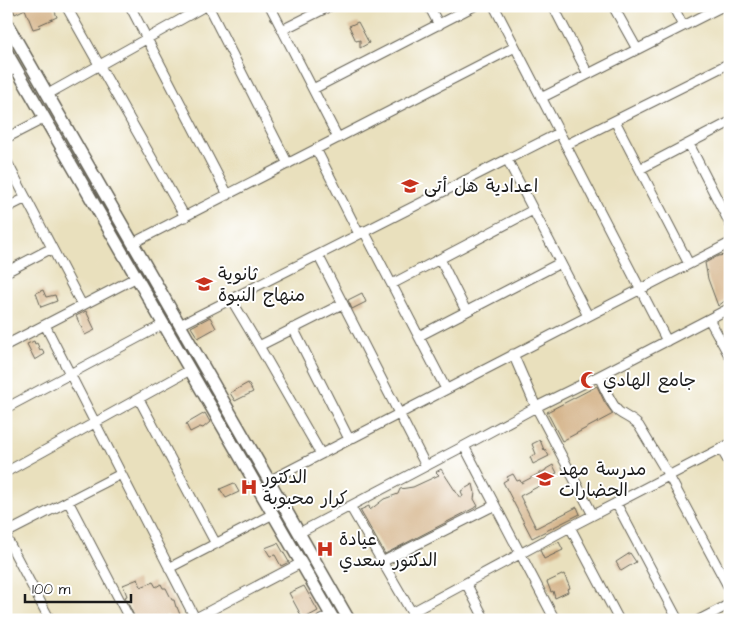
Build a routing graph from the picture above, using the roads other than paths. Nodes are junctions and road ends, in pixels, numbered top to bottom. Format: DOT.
graph roads {
  1 [pos="66,6"];
  2 [pos="130,6"];
  3 [pos="206,6"];
  4 [pos="270,6"];
  5 [pos="330,6"];
  6 [pos="429,6"];
  7 [pos="474,6"];
  8 [pos="494,6"];
  9 [pos="552,6"];
  10 [pos="613,6"];
  11 [pos="673,6"];
  12 [pos="722,6"];
  13 [pos="6,22"];
  14 [pos="438,24"];
  15 [pos="683,26"];
  16 [pos="282,30"];
  17 [pos="9,32"];
  18 [pos="147,38"];
  19 [pos="515,47"];
  20 [pos="637,49"];
  21 [pos="6,50"];
  22 [pos="730,63"];
  23 [pos="99,65"];
  24 [pos="11,70"];
  25 [pos="588,74"];
  26 [pos="312,89"];
  27 [pos="48,94"];
  28 [pos="541,98"];
  29 [pos="45,118"];
  30 [pos="614,121"];
  31 [pos="730,122"];
  32 [pos="559,133"];
  33 [pos="6,138"];
  34 [pos="338,138"];
  35 [pos="689,144"];
  36 [pos="566,146"];
  37 [pos="316,149"];
  38 [pos="507,159"];
  39 [pos="6,160"];
  40 [pos="288,164"];
  41 [pos="640,169"];
  42 [pos="228,195"];
  43 [pos="26,198"];
  44 [pos="6,208"];
  45 [pos="533,210"];
  46 [pos="185,217"];
  47 [pos="730,224"];
  48 [pos="362,233"];
  49 [pos="730,243"];
  50 [pos="133,244"];
  51 [pos="52,248"];
  52 [pos="318,255"];
  53 [pos="440,259"];
  54 [pos="560,262"];
  55 [pos="689,264"];
  56 [pos="6,272"];
  57 [pos="137,277"];
  58 [pos="392,284"];
  59 [pos="640,289"];
  60 [pos="231,299"];
  61 [pos="342,304"];
  62 [pos="82,305"];
  63 [pos="730,308"];
  64 [pos="466,311"];
  65 [pos="588,316"];
  66 [pos="709,318"];
  67 [pos="164,324"];
  68 [pos="45,325"];
  69 [pos="180,325"];
  70 [pos="293,328"];
  71 [pos="419,336"];
  72 [pos="667,341"];
  73 [pos="6,345"];
  74 [pos="259,346"];
  75 [pos="513,354"];
  76 [pos="730,357"];
  77 [pos="190,370"];
  78 [pos="70,374"];
  79 [pos="599,376"];
  80 [pos="446,389"];
  81 [pos="139,399"];
  82 [pos="225,404"];
  83 [pos="536,407"];
  84 [pos="6,408"];
  85 [pos="214,411"];
  86 [pos="398,414"];
  87 [pos="95,423"];
  88 [pos="241,431"];
  89 [pos="229,437"];
  90 [pos="349,439"];
  91 [pos="464,446"];
  92 [pos="726,446"];
  93 [pos="321,454"];
  94 [pos="730,464"];
  95 [pos="426,466"];
  96 [pos="6,472"];
  97 [pos="121,474"];
  98 [pos="668,476"];
  99 [pos="269,481"];
  100 [pos="68,501"];
  101 [pos="616,503"];
  102 [pos="495,505"];
  103 [pos="350,506"];
  104 [pos="273,514"];
  105 [pos="593,515"];
  106 [pos="570,527"];
  107 [pos="299,533"];
  108 [pos="6,535"];
  109 [pos="216,544"];
  110 [pos="520,553"];
  111 [pos="382,562"];
  112 [pos="301,563"];
  113 [pos="169,568"];
  114 [pos="466,583"];
  115 [pos="730,590"];
  116 [pos="730,604"];
  117 [pos="414,616"];
  118 [pos="329,618"];
  119 [pos="193,619"];
  120 [pos="50,620"];
  121 [pos="130,620"];
  122 [pos="349,620"];
  123 [pos="485,620"];
  124 [pos="555,620"];
  125 [pos="619,620"];
  126 [pos="678,620"];
  127 [pos="699,620"];
  1 -- 23 [label="street"];
  2 -- 18 [label="street"];
  3 -- 18 [label="street"];
  3 -- 40 [label="street"];
  4 -- 16 [label="street"];
  5 -- 16 [label="street"];
  6 -- 14 [label="street"];
  7 -- 14 [label="street"];
  8 -- 19 [label="street"];
  9 -- 25 [label="street"];
  10 -- 20 [label="street"];
  11 -- 15 [label="street"];
  12 -- 15 [label="street"];
  13 -- 17 [label="street"];
  14 -- 26 [label="street"];
  15 -- 20 [label="street"];
  16 -- 26 [label="street"];
  17 -- 27 [label="street"];
  18 -- 23 [label="street"];
  18 -- 42 [label="street"];
  19 -- 28 [label="street"];
  19 -- 34 [label="street"];
  20 -- 25 [label="street"];
  21 -- 24 [label="street"];
  22 -- 30 [label="street"];
  23 -- 27 [label="street"];
  23 -- 46 [label="street"];
  24 -- 29 [label="street"];
  25 -- 28 [label="street"];
  26 -- 34 [label="street"];
  27 -- 50 [label="street"];
  28 -- 32 [label="street"];
  29 -- 33 [label="street"];
  29 -- 57 [label="street"];
  30 -- 36 [label="street"];
  30 -- 41 [label="street"];
  31 -- 35 [label="street"];
  32 -- 36 [label="street"];
  32 -- 38 [label="street"];
  34 -- 37 [label="street"];
  35 -- 41 [label="street"];
  35 -- 47 [label="street"];
  36 -- 59 [label="street"];
  37 -- 40 [label="street"];
  37 -- 48 [label="street"];
  38 -- 45 [label="street"];
  38 -- 48 [label="street"];
  39 -- 43 [label="street"];
  40 -- 42 [label="street"];
  41 -- 55 [label="street"];
  42 -- 46 [label="street"];
  43 -- 44 [label="street"];
  43 -- 51 [label="street"];
  45 -- 53 [label="street"];
  45 -- 54 [label="street"];
  46 -- 50 [label="street"];
  48 -- 52 [label="street"];
  48 -- 58 [label="street"];
  49 -- 55 [label="street"];
  50 -- 69 [label="street"];
  51 -- 56 [label="street"];
  51 -- 62 [label="street"];
  52 -- 60 [label="street"];
  52 -- 61 [label="street"];
  53 -- 58 [label="street"];
  53 -- 64 [label="street"];
  54 -- 64 [label="street"];
  54 -- 65 [label="street"];
  55 -- 59 [label="street"];
  57 -- 62 [label="street"];
  57 -- 67 [label="street"];
  58 -- 71 [label="street"];
  59 -- 65 [label="street"];
  59 -- 72 [label="street"];
  60 -- 69 [label="street"];
  60 -- 74 [label="street"];
  61 -- 70 [label="street"];
  61 -- 86 [label="street"];
  62 -- 68 [label="street"];
  63 -- 66 [label="street"];
  64 -- 71 [label="street"];
  65 -- 75 [label="street"];
  66 -- 72 [label="street"];
  66 -- 76 [label="street"];
  67 -- 77 [label="street"];
  67 -- 78 [label="street"];
  68 -- 73 [label="street"];
  68 -- 78 [label="street"];
  69 -- 82 [label="street"];
  70 -- 74 [label="street"];
  70 -- 90 [label="street"];
  71 -- 80 [label="street"];
  72 -- 79 [label="street"];
  74 -- 93 [label="street"];
  75 -- 80 [label="street"];
  75 -- 83 [label="street"];
  77 -- 81 [label="street"];
  77 -- 85 [label="street"];
  78 -- 84 [label="street"];
  78 -- 87 [label="street"];
  79 -- 83 [label="street"];
  79 -- 98 [label="street"];
  80 -- 86 [label="street"];
  81 -- 87 [label="street"];
  81 -- 109 [label="street"];
  82 -- 85 [label="street"];
  82 -- 88 [label="street"];
  83 -- 91 [label="street"];
  83 -- 105 [label="street"];
  85 -- 89 [label="street"];
  86 -- 90 [label="street"];
  86 -- 95 [label="street"];
  87 -- 96 [label="street"];
  87 -- 97 [label="street"];
  88 -- 89 [label="street"];
  88 -- 99 [label="street"];
  89 -- 104 [label="street"];
  90 -- 93 [label="street"];
  91 -- 95 [label="street"];
  91 -- 102 [label="street"];
  92 -- 94 [label="street"];
  92 -- 98 [label="street"];
  93 -- 99 [label="street"];
  95 -- 103 [label="street"];
  97 -- 100 [label="street"];
  97 -- 113 [label="street"];
  98 -- 101 [label="street"];
  98 -- 115 [label="street"];
  99 -- 107 [label="street"];
  100 -- 108 [label="street"];
  100 -- 121 [label="street"];
  101 -- 105 [label="street"];
  101 -- 126 [label="street"];
  102 -- 110 [label="street"];
  102 -- 111 [label="street"];
  103 -- 107 [label="street"];
  103 -- 111 [label="street"];
  104 -- 109 [label="street"];
  104 -- 112 [label="street"];
  105 -- 106 [label="street"];
  106 -- 110 [label="street"];
  106 -- 125 [label="street"];
  107 -- 122 [label="street"];
  108 -- 120 [label="street"];
  109 -- 113 [label="street"];
  110 -- 114 [label="street"];
  110 -- 124 [label="street"];
  111 -- 117 [label="street"];
  112 -- 118 [label="street"];
  112 -- 119 [label="street"];
  113 -- 119 [label="street"];
  114 -- 117 [label="street"];
  114 -- 123 [label="street"];
  116 -- 127 [label="street"];
}
